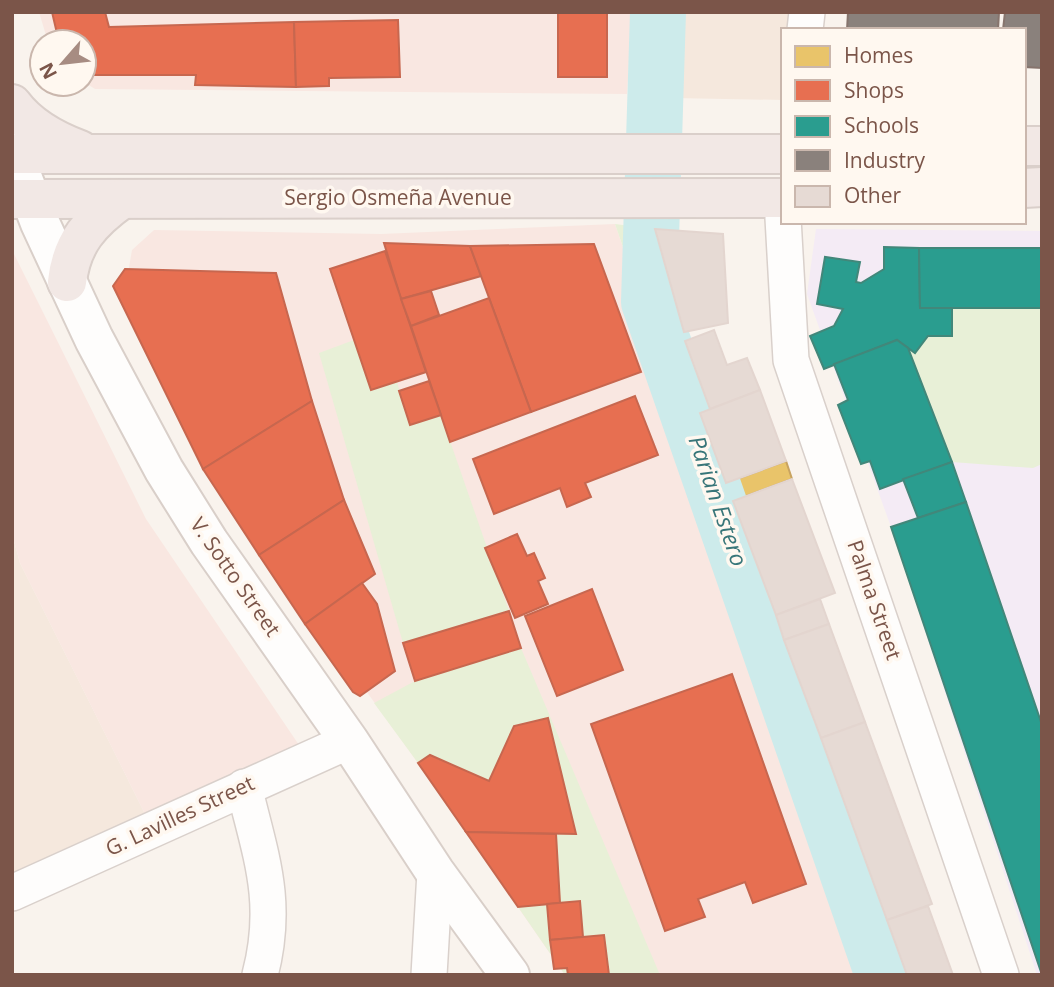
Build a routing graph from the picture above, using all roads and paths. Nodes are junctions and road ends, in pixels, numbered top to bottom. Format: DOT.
graph roads {
  1 [pos="12,104"];
  2 [pos="13,153"];
  3 [pos="92,154"];
  4 [pos="781,154"];
  5 [pos="781,198"];
  6 [pos="21,199"];
  7 [pos="122,199"];
  8 [pos="782,224"];
  9 [pos="67,282"];
  10 [pos="349,741"];
  11 [pos="244,787"];
  12 [pos="435,872"];
  13 [pos="12,893"];
  14 [pos="260,975"];
  15 [pos="429,975"];
  16 [pos="510,975"];
  17 [pos="1001,975"];
  1 -- 3 [label="highway"];
  2 -- 3 [label="highway, Sergio Osmeña Avenue"];
  2 -- 6 [label="street, V. Sotto Street"];
  3 -- 4 [label="highway, Sergio Osmeña Avenue"];
  5 -- 7 [label="highway, Sergio Osmeña Avenue"];
  6 -- 7 [label="highway, Sergio Osmeña Avenue"];
  6 -- 9 [label="street, V. Sotto Street"];
  7 -- 9 [label="highway"];
  8 -- 17 [label="street, Palma Street"];
  9 -- 10 [label="street, V. Sotto Street"];
  10 -- 11 [label="street, G. Lavilles Street"];
  10 -- 12 [label="street, V. Sotto Street"];
  11 -- 13 [label="street, G. Lavilles Street"];
  11 -- 14 [label="street"];
  12 -- 15 [label="street"];
  12 -- 16 [label="street, V. Sotto Street"];
}
